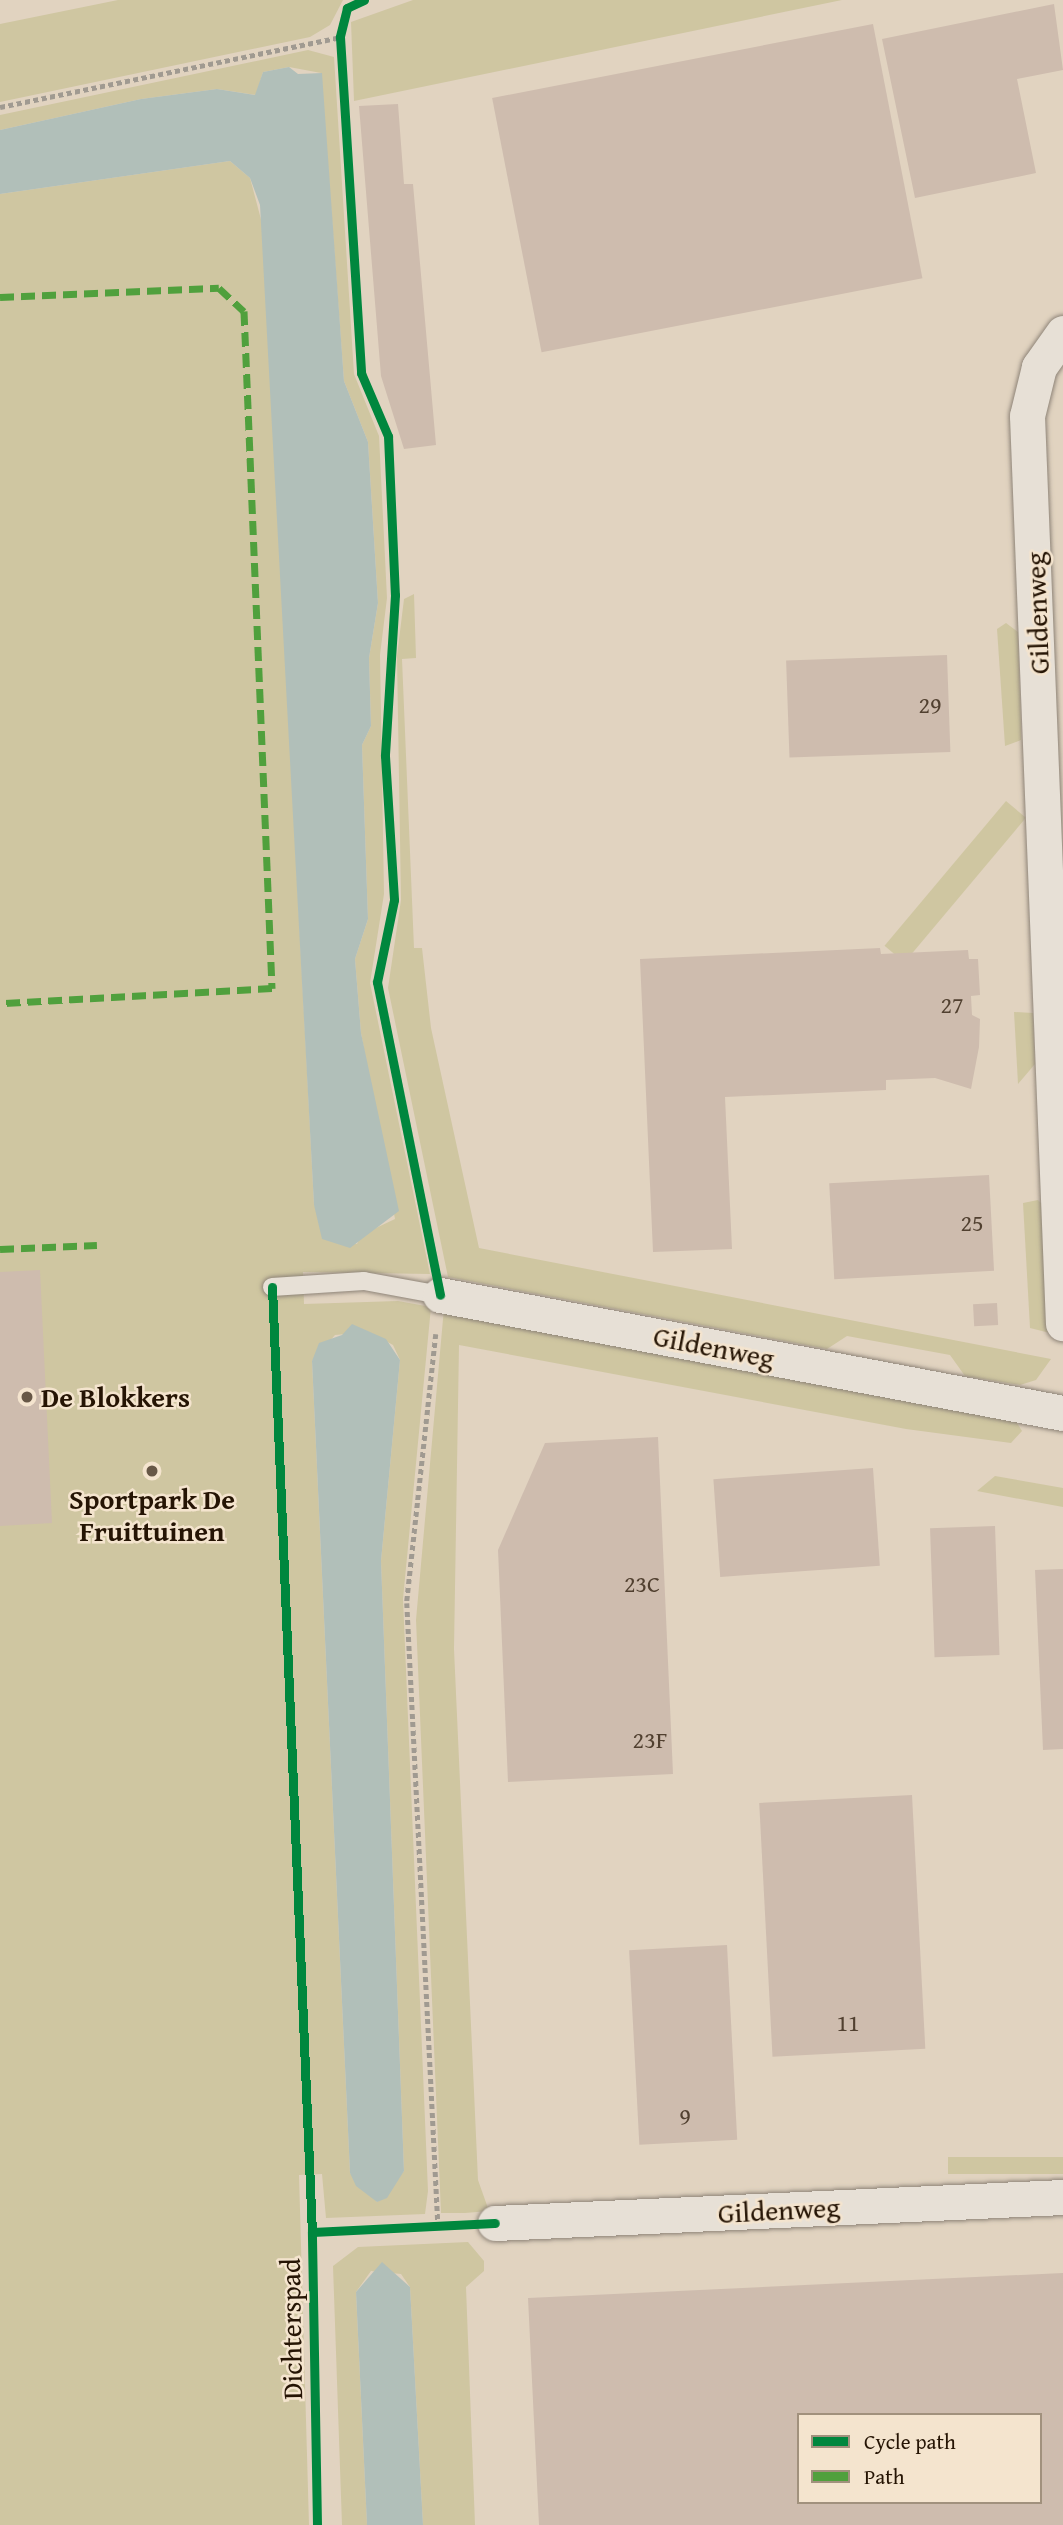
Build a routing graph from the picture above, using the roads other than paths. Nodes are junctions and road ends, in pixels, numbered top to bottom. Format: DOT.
graph roads {
  1 [pos="1063,332"];
  2 [pos="272,1287"];
  3 [pos="440,1295"];
  4 [pos="1063,1323"];
  5 [pos="1063,1413"];
  6 [pos="1063,2197"];
  7 [pos="495,2223"];
  1 -- 4 [label="street, Gildenweg"];
  2 -- 3 [label="lane, Gildenweg"];
  3 -- 5 [label="street, Gildenweg"];
  6 -- 7 [label="street, Gildenweg"];
}
